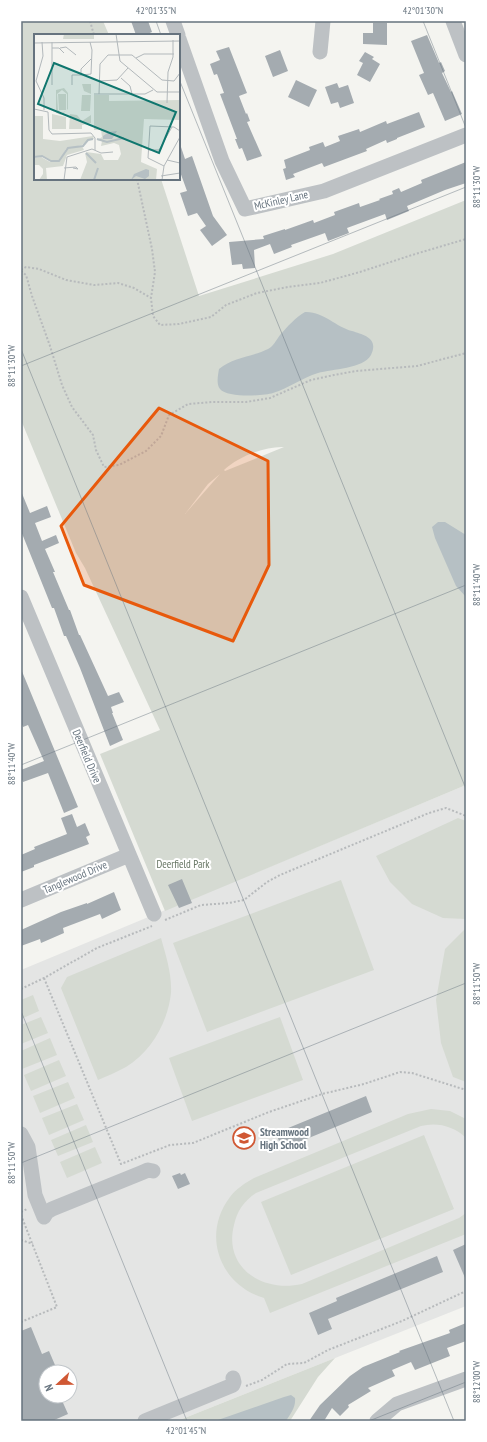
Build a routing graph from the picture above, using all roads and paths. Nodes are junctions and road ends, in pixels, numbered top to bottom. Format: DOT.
graph roads {
  1 [pos="90,21"];
  2 [pos="173,21"];
  3 [pos="323,21"];
  4 [pos="453,21"];
  5 [pos="94,34"];
  6 [pos="178,34"];
  7 [pos="180,41"];
  8 [pos="320,52"];
  9 [pos="466,55"];
  10 [pos="466,135"];
  11 [pos="137,180"];
  12 [pos="466,239"];
  13 [pos="21,270"];
  14 [pos="151,298"];
  15 [pos="466,352"];
  16 [pos="21,597"];
  17 [pos="466,816"];
  18 [pos="129,855"];
  19 [pos="21,900"];
  20 [pos="159,919"];
  21 [pos="44,978"];
  22 [pos="21,989"];
  23 [pos="466,1090"];
  24 [pos="21,1134"];
  25 [pos="152,1172"];
  26 [pos="21,1215"];
  27 [pos="21,1240"];
  28 [pos="32,1244"];
  29 [pos="466,1291"];
  30 [pos="21,1322"];
  31 [pos="466,1379"];
  32 [pos="233,1381"];
  33 [pos="145,1421"];
  34 [pos="377,1421"];
  1 -- 5 [label="path"];
  2 -- 6 [label="street"];
  3 -- 8 [label="street"];
  4 -- 9 [label="street"];
  7 -- 10 [label="street, McKinley Lane"];
  11 -- 14 [label="path"];
  12 -- 14 [label="path"];
  13 -- 14 [label="path"];
  13 -- 15 [label="path"];
  16 -- 18 [label="street, Deerfield Drive"];
  17 -- 20 [label="path"];
  18 -- 19 [label="street, Tanglewood Drive"];
  18 -- 20 [label="street, Deerfield Drive"];
  20 -- 21 [label="path"];
  21 -- 22 [label="path"];
  21 -- 23 [label="path"];
  24 -- 25 [label="street"];
  26 -- 28 [label="path"];
  27 -- 28 [label="path"];
  28 -- 30 [label="path"];
  29 -- 32 [label="path"];
  31 -- 34 [label="street"];
  32 -- 33 [label="street"];
}
